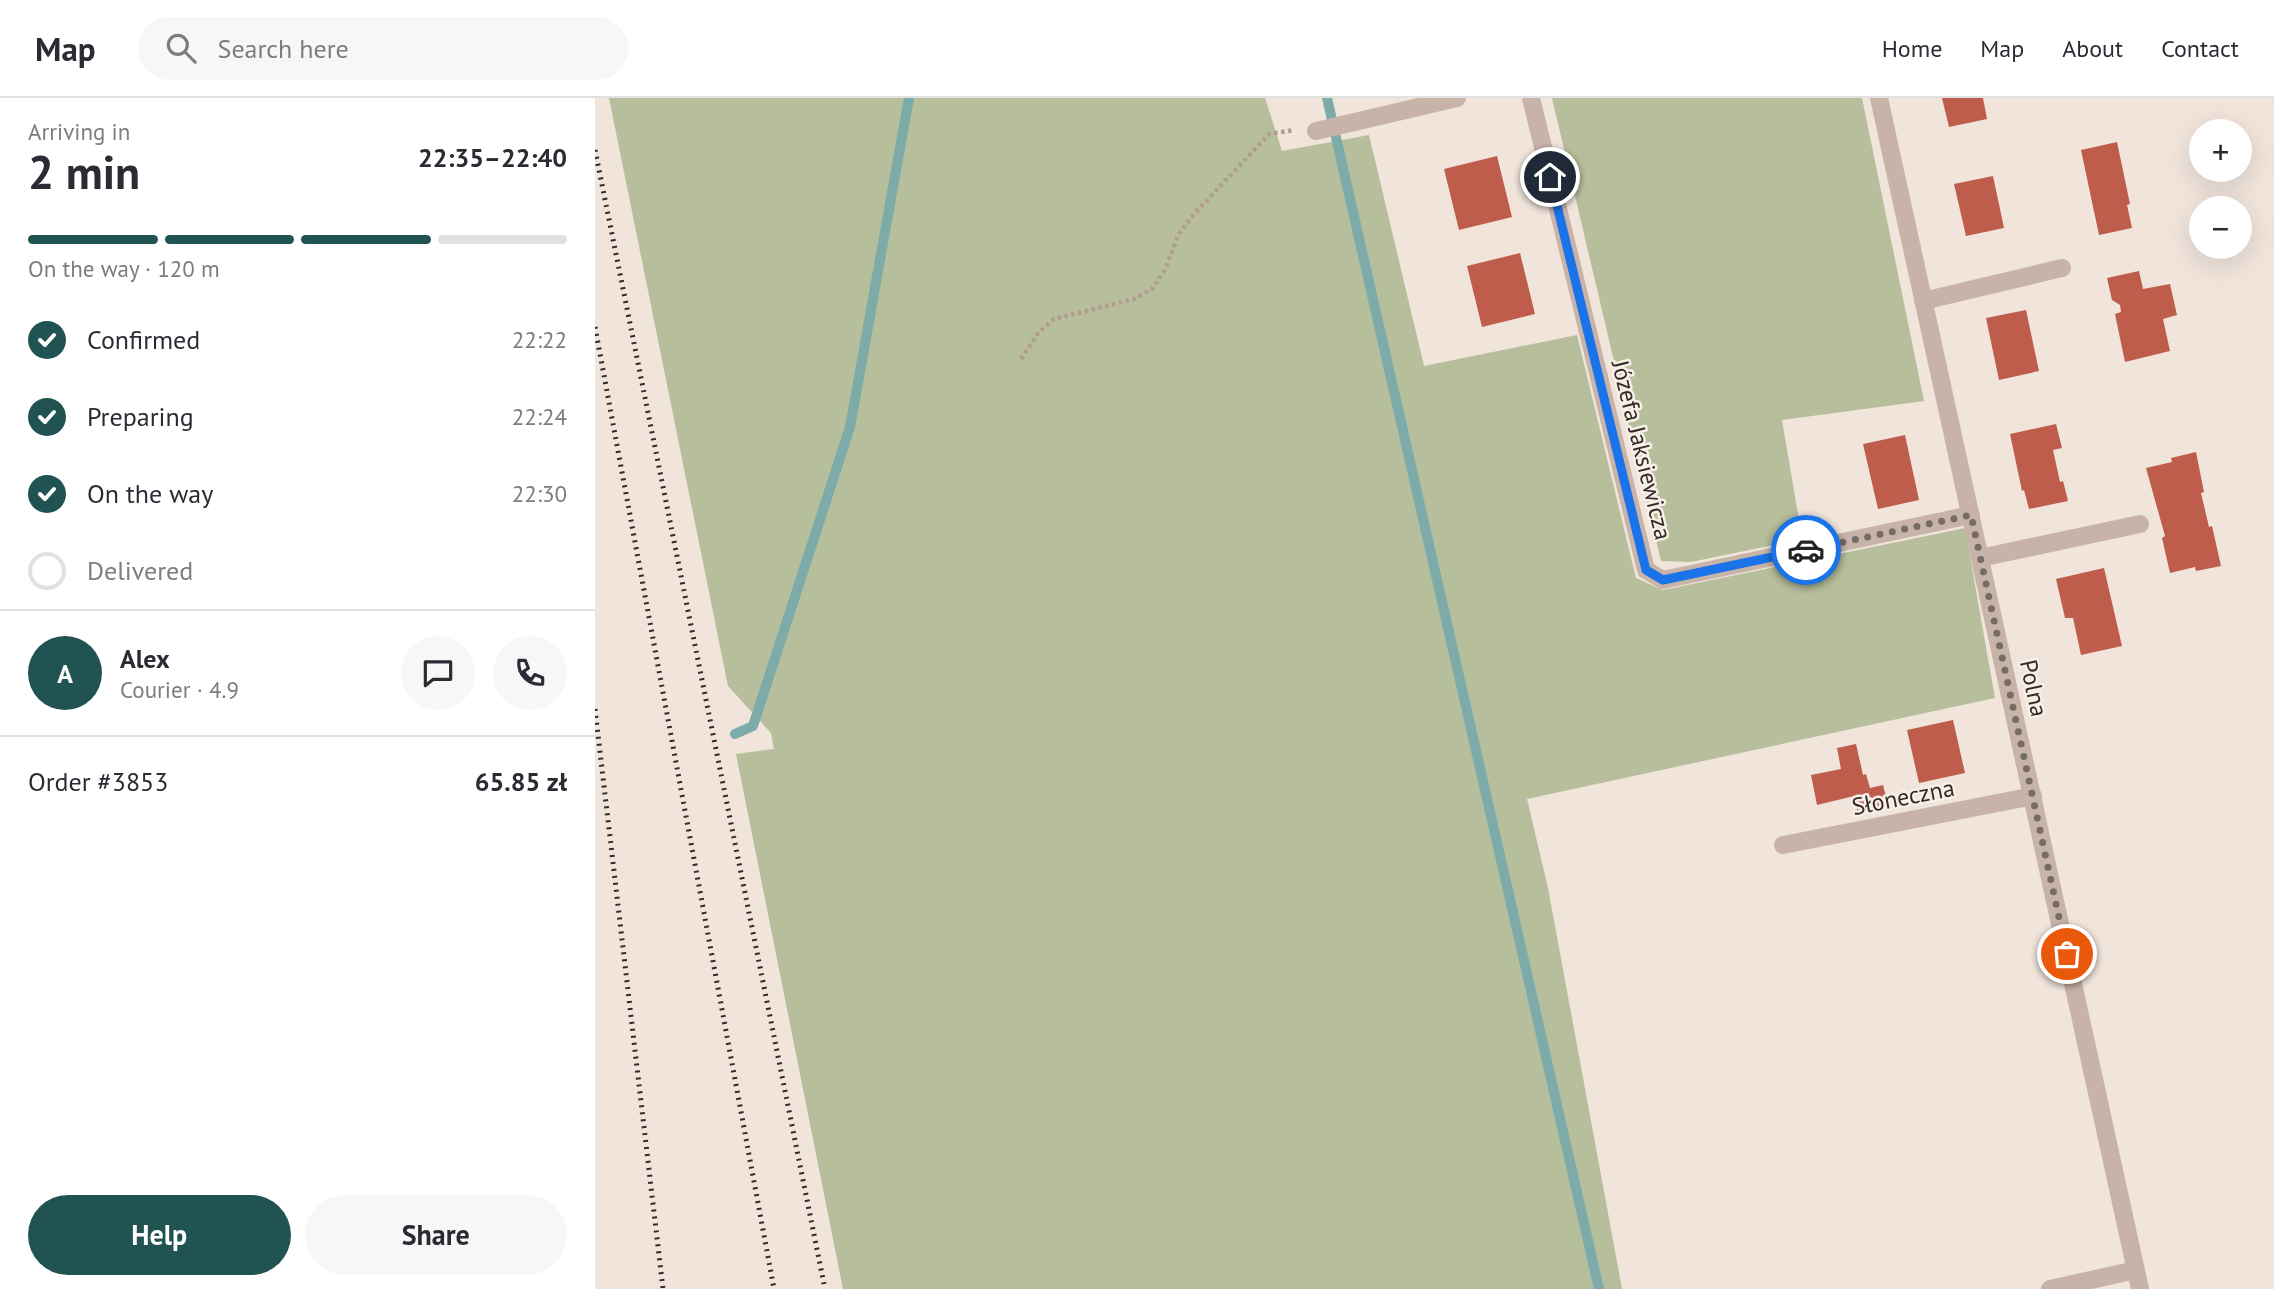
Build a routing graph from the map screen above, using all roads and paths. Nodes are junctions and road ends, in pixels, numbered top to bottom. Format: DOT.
graph roads {
  1 [pos="1457,98"];
  2 [pos="1531,98"];
  3 [pos="1879,98"];
  4 [pos="1316,131"];
  5 [pos="2062,268"];
  6 [pos="1923,301"];
  7 [pos="1021,359"];
  8 [pos="1971,515"];
  9 [pos="2140,524"];
  10 [pos="1980,558"];
  11 [pos="2033,796"];
  12 [pos="1783,845"];
  13 [pos="2136,1270"];
  14 [pos="2050,1289"];
  15 [pos="2140,1289"];
  1 -- 4 [label="street"];
  2 -- 8 [label="street, Józefa Jaksiewicza"];
  3 -- 6 [label="street, Polna"];
  4 -- 7 [label="path"];
  5 -- 6 [label="street"];
  6 -- 8 [label="street, Polna"];
  8 -- 10 [label="street, Polna"];
  9 -- 10 [label="street"];
  10 -- 11 [label="street, Polna"];
  11 -- 12 [label="street, Słoneczna"];
  11 -- 13 [label="street, Polna"];
  13 -- 14 [label="street"];
  13 -- 15 [label="street, Polna"];
}
